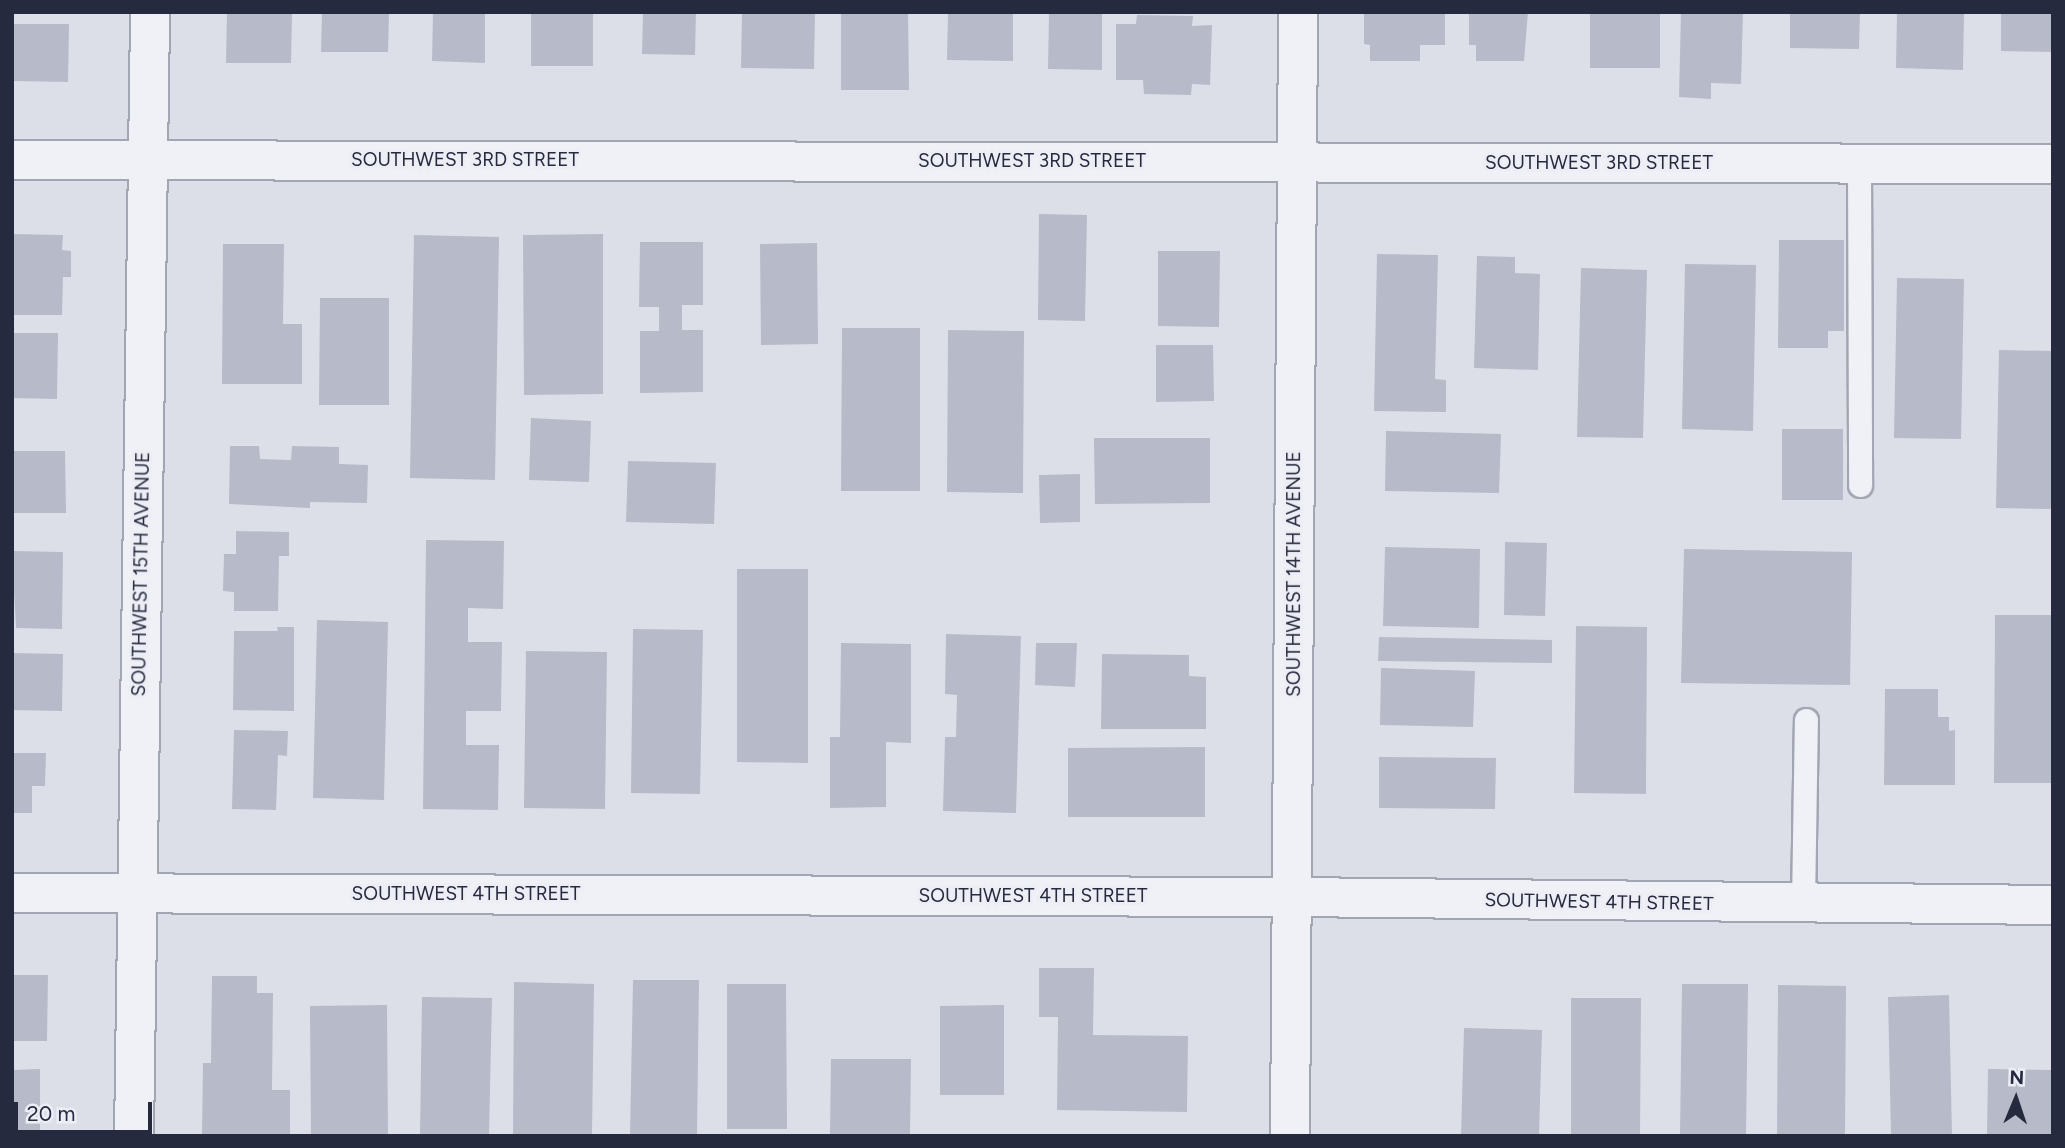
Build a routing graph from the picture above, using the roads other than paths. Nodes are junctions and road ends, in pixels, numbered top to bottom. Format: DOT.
graph roads {
  1 [pos="150,12"];
  2 [pos="1298,12"];
  3 [pos="149,159"];
  4 [pos="12,160"];
  5 [pos="1296,162"];
  6 [pos="1859,164"];
  7 [pos="2053,164"];
  8 [pos="1860,485"];
  9 [pos="1806,720"];
  10 [pos="137,892"];
  11 [pos="12,893"];
  12 [pos="1292,897"];
  13 [pos="1803,905"];
  14 [pos="2053,905"];
  15 [pos="135,1136"];
  16 [pos="1290,1136"];
  1 -- 3 [label="street, SOUTHWEST 15TH AVENUE"];
  2 -- 5 [label="street, SOUTHWEST 14TH AVENUE"];
  3 -- 4 [label="street, SOUTHWEST 3RD STREET"];
  3 -- 5 [label="street, SOUTHWEST 3RD STREET"];
  3 -- 10 [label="street, SOUTHWEST 15TH AVENUE"];
  5 -- 6 [label="street, SOUTHWEST 3RD STREET"];
  5 -- 12 [label="street, SOUTHWEST 14TH AVENUE"];
  6 -- 7 [label="street, SOUTHWEST 3RD STREET"];
  6 -- 8 [label="lane"];
  9 -- 13 [label="lane"];
  10 -- 11 [label="street, SOUTHWEST 4TH STREET"];
  10 -- 12 [label="street, SOUTHWEST 4TH STREET"];
  10 -- 15 [label="street, SOUTHWEST 15TH AVENUE"];
  12 -- 13 [label="street, SOUTHWEST 4TH STREET"];
  12 -- 16 [label="street, SOUTHWEST 14TH AVENUE"];
  13 -- 14 [label="street, SOUTHWEST 4TH STREET"];
}
